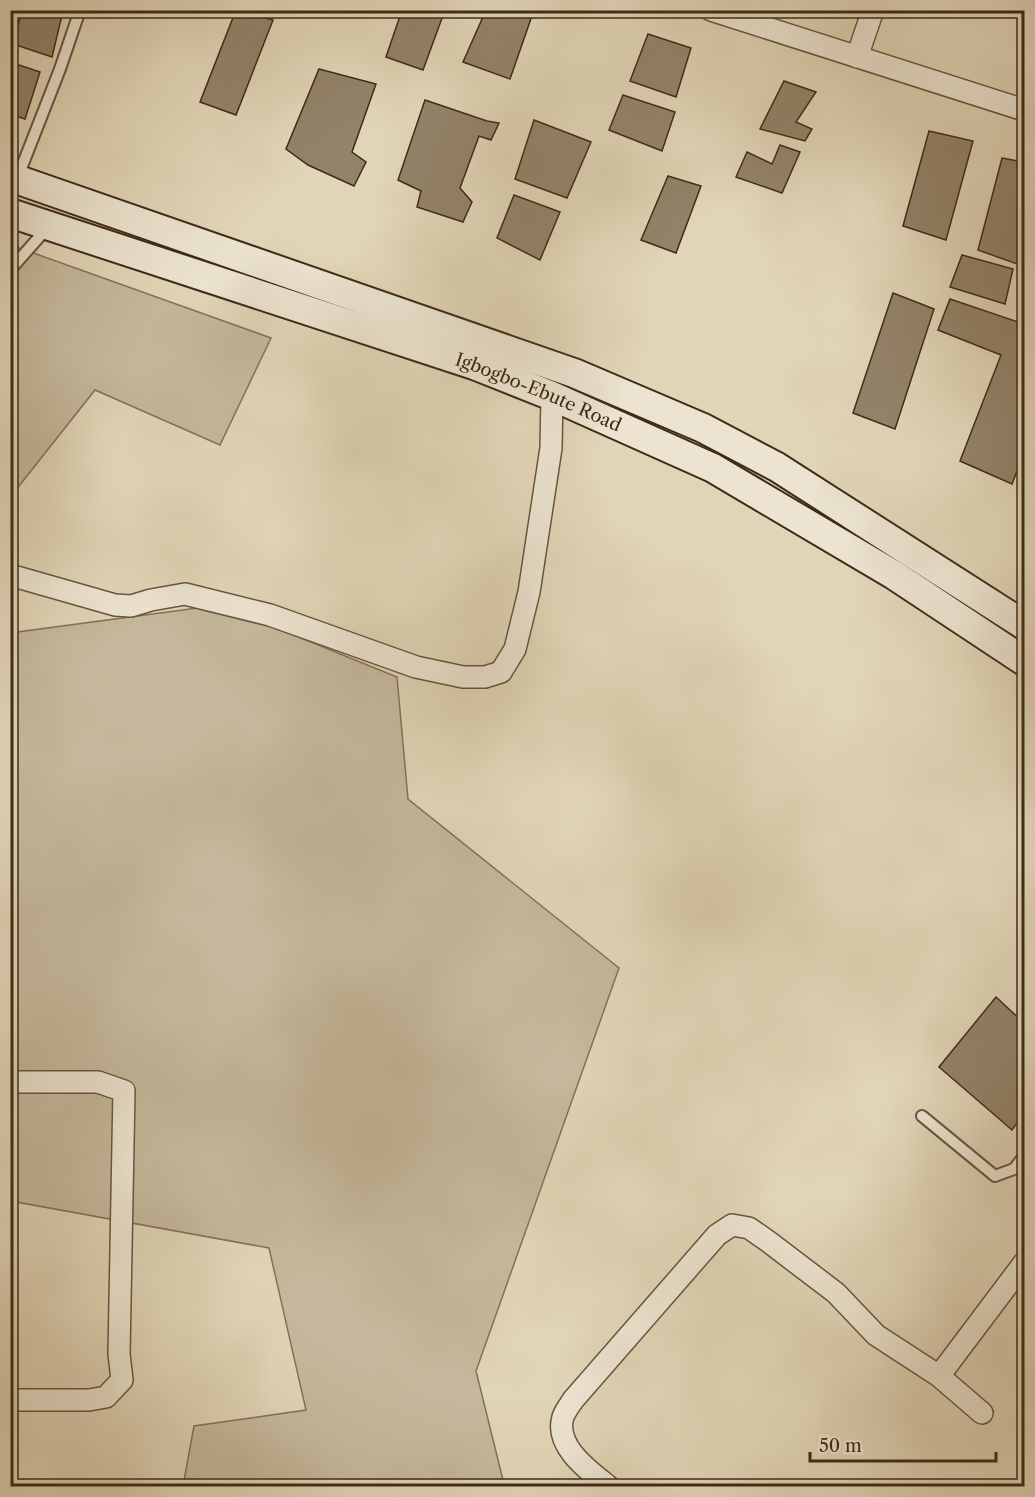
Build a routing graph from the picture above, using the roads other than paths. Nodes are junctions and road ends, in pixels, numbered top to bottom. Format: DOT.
graph roads {
  1 [pos="80,10"];
  2 [pos="711,10"];
  3 [pos="873,10"];
  4 [pos="857,57"];
  5 [pos="1024,110"];
  6 [pos="14,178"];
  7 [pos="10,213"];
  8 [pos="48,226"];
  9 [pos="10,270"];
  10 [pos="552,396"];
  11 [pos="10,575"];
  12 [pos="1024,625"];
  13 [pos="1024,661"];
  14 [pos="10,1082"];
  15 [pos="922,1116"];
  16 [pos="1024,1156"];
  17 [pos="1024,1263"];
  18 [pos="939,1376"];
  19 [pos="10,1400"];
  20 [pos="982,1413"];
  21 [pos="608,1486"];
  1 -- 6 [label="lane"];
  2 -- 4 [label="street"];
  3 -- 4 [label="street"];
  4 -- 5 [label="street"];
  6 -- 12 [label="main road, Igbogbo-Ebute Road"];
  7 -- 8 [label="main road, Igbogbo-Ebute Road"];
  8 -- 9 [label="lane"];
  8 -- 10 [label="main road, Igbogbo-Ebute Road"];
  10 -- 11 [label="street"];
  10 -- 13 [label="main road, Igbogbo-Ebute Road"];
  14 -- 19 [label="street"];
  15 -- 16 [label="lane"];
  17 -- 18 [label="street"];
  18 -- 20 [label="street"];
  18 -- 21 [label="street"];
}
